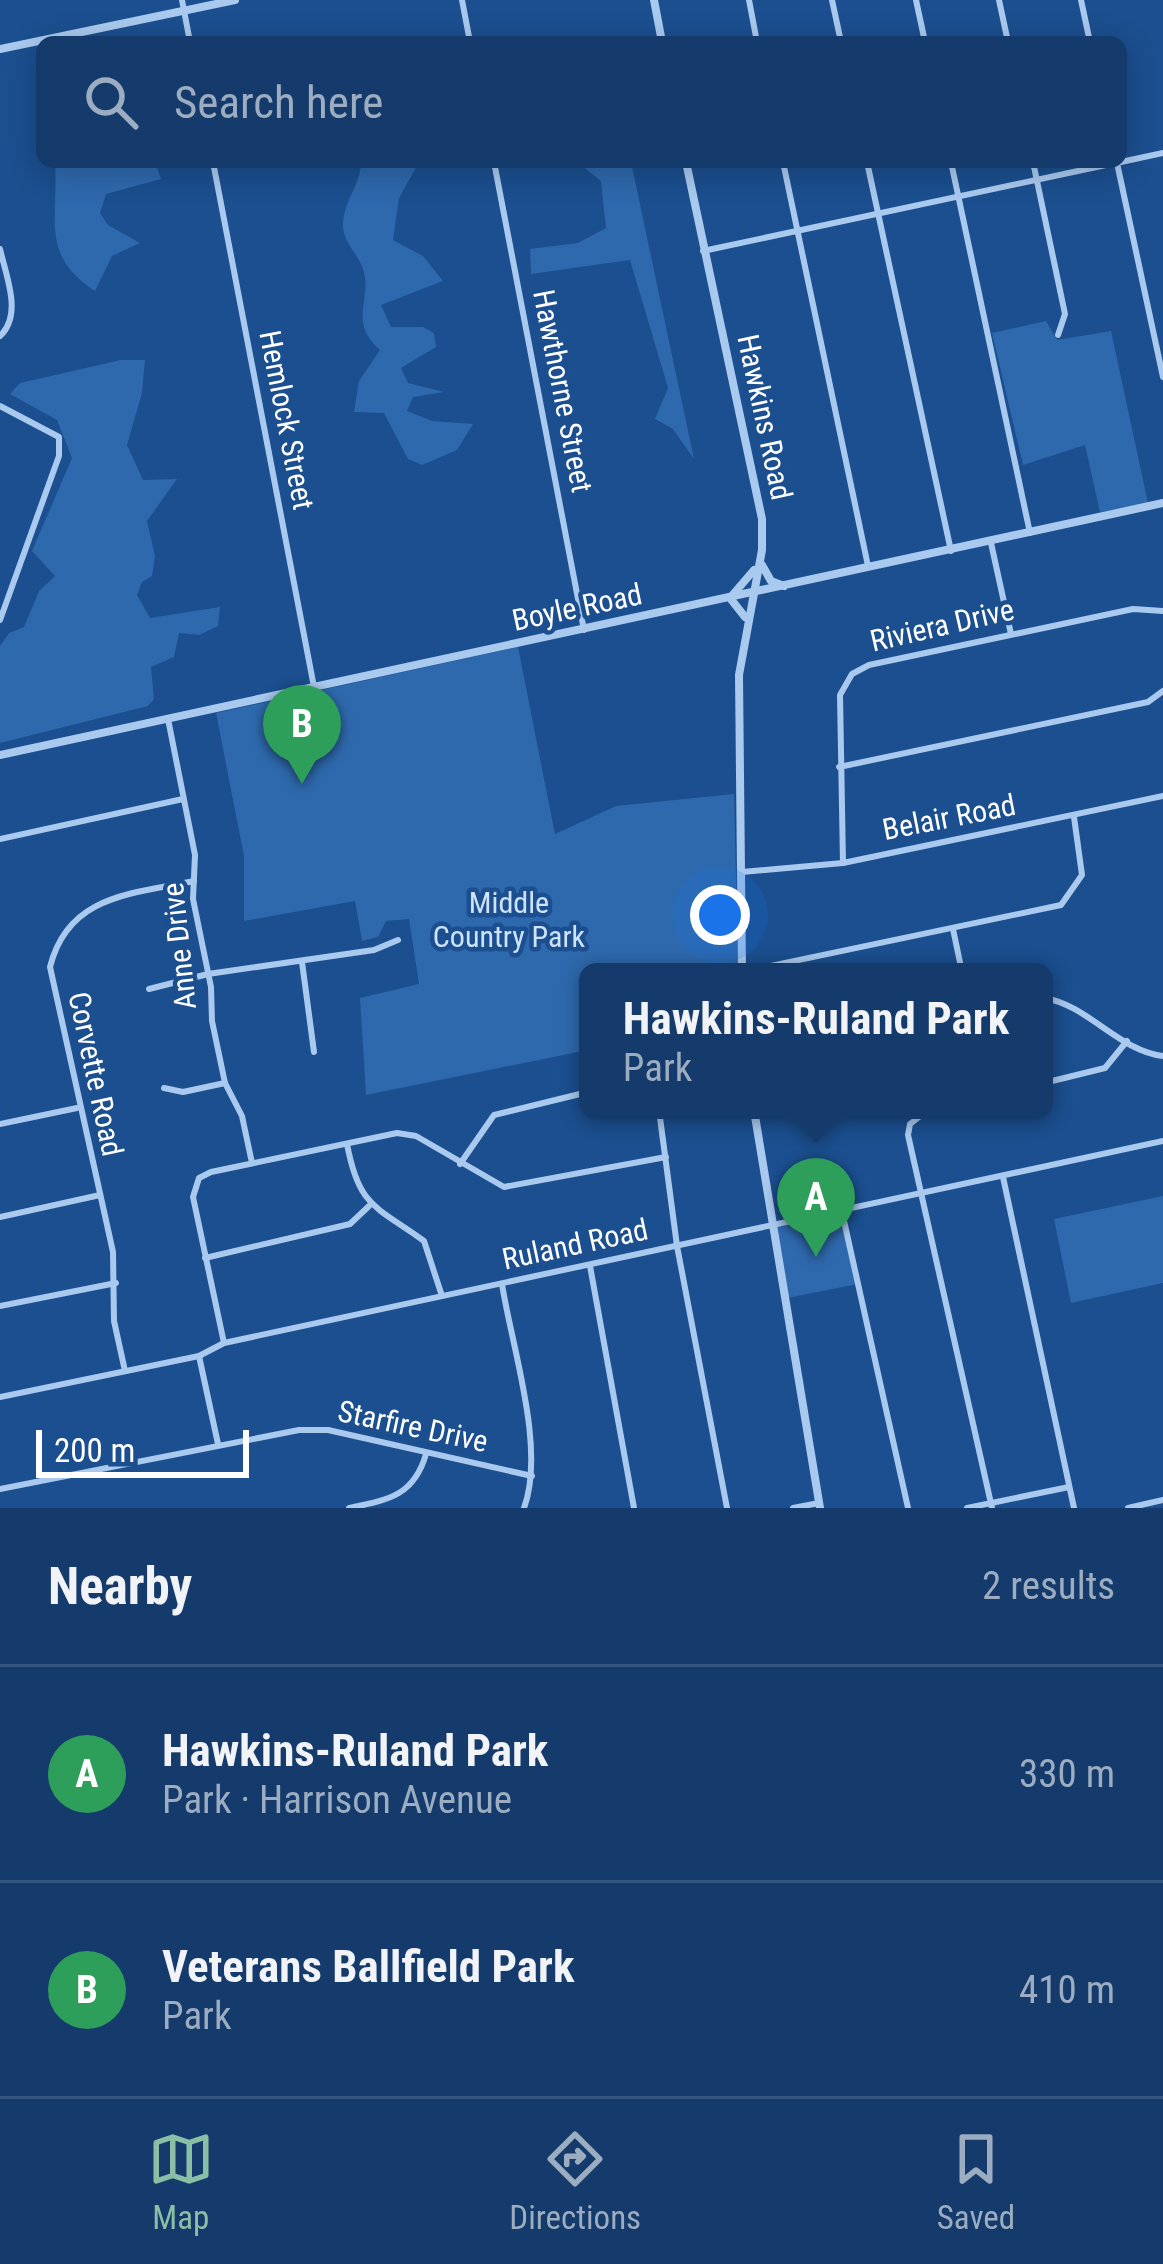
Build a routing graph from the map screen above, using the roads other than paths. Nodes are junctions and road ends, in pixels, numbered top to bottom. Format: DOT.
graph roads {
  1 [pos="182,0"];
  2 [pos="236,0"];
  3 [pos="462,0"];
  4 [pos="654,0"];
  5 [pos="748,0"];
  6 [pos="832,0"];
  7 [pos="916,0"];
  8 [pos="999,0"];
  9 [pos="1081,0"];
  10 [pos="184,11"];
  11 [pos="63,36"];
  12 [pos="189,36"];
  13 [pos="469,36"];
  14 [pos="661,36"];
  15 [pos="757,36"];
  16 [pos="840,36"];
  17 [pos="924,36"];
  18 [pos="1007,36"];
  19 [pos="1089,36"];
  20 [pos="36,42"];
  21 [pos="0,49"];
  22 [pos="1163,153"];
  23 [pos="1127,160"];
  24 [pos="214,168"];
  25 [pos="495,168"];
  26 [pos="687,168"];
  27 [pos="784,168"];
  28 [pos="868,168"];
  29 [pos="952,168"];
  30 [pos="1034,168"];
  31 [pos="1091,168"];
  32 [pos="1119,168"];
  33 [pos="1037,180"];
  34 [pos="958,197"];
  35 [pos="878,214"];
  36 [pos="797,231"];
  37 [pos="0,249"];
  38 [pos="703,251"];
  39 [pos="1058,335"];
  40 [pos="0,336"];
  41 [pos="1163,377"];
  42 [pos="0,406"];
  43 [pos="1163,503"];
  44 [pos="1030,533"];
  45 [pos="991,543"];
  46 [pos="951,551"];
  47 [pos="761,559"];
  48 [pos="868,566"];
  49 [pos="785,586"];
  50 [pos="752,594"];
  51 [pos="730,598"];
  52 [pos="1163,610"];
  53 [pos="0,620"];
  54 [pos="747,625"];
  55 [pos="584,630"];
  56 [pos="1011,634"];
  57 [pos="314,688"];
  58 [pos="1163,691"];
  59 [pos="168,719"];
  60 [pos="0,755"];
  61 [pos="839,767"];
  62 [pos="1163,796"];
  63 [pos="183,799"];
  64 [pos="1074,816"];
  65 [pos="0,839"];
  66 [pos="843,863"];
  67 [pos="742,872"];
  68 [pos="194,881"];
  69 [pos="953,929"];
  70 [pos="398,940"];
  71 [pos="302,962"];
  72 [pos="742,963"];
  73 [pos="786,963"];
  74 [pos="960,963"];
  75 [pos="208,974"];
  76 [pos="148,989"];
  77 [pos="1053,1001"];
  78 [pos="1127,1041"];
  79 [pos="314,1052"];
  80 [pos="1163,1056"];
  81 [pos="1053,1081"];
  82 [pos="225,1083"];
  83 [pos="164,1088"];
  84 [pos="579,1094"];
  85 [pos="77,1108"];
  86 [pos="660,1119"];
  87 [pos="755,1119"];
  88 [pos="916,1119"];
  89 [pos="0,1124"];
  90 [pos="1163,1141"];
  91 [pos="347,1144"];
  92 [pos="666,1156"];
  93 [pos="252,1163"];
  94 [pos="460,1164"];
  95 [pos="1003,1177"];
  96 [pos="924,1194"];
  97 [pos="100,1195"];
  98 [pos="368,1206"];
  99 [pos="842,1212"];
  100 [pos="0,1216"];
  101 [pos="770,1227"];
  102 [pos="677,1246"];
  103 [pos="205,1258"];
  104 [pos="590,1266"];
  105 [pos="116,1283"];
  106 [pos="502,1285"];
  107 [pos="442,1296"];
  108 [pos="0,1306"];
  109 [pos="224,1343"];
  110 [pos="199,1356"];
  111 [pos="125,1371"];
  112 [pos="0,1397"];
  113 [pos="218,1444"];
  114 [pos="426,1453"];
  115 [pos="532,1476"];
  116 [pos="1070,1487"];
  117 [pos="0,1489"];
  118 [pos="1163,1500"];
  119 [pos="819,1505"];
  120 [pos="992,1505"];
  121 [pos="349,1508"];
  122 [pos="524,1508"];
  123 [pos="634,1508"];
  124 [pos="727,1508"];
  125 [pos="793,1508"];
  126 [pos="908,1508"];
  127 [pos="967,1508"];
  128 [pos="1074,1508"];
  129 [pos="1128,1508"];
  1 -- 10 [label="street"];
  2 -- 10 [label="street"];
  3 -- 13 [label="street"];
  4 -- 14 [label="street"];
  5 -- 15 [label="street"];
  6 -- 16 [label="street"];
  7 -- 17 [label="street"];
  8 -- 18 [label="street"];
  9 -- 19 [label="street"];
  10 -- 11 [label="street"];
  10 -- 12 [label="street"];
  20 -- 21 [label="street"];
  22 -- 23 [label="street"];
  24 -- 57 [label="street, Hemlock Street"];
  25 -- 55 [label="street, Hawthorne Street"];
  26 -- 38 [label="street, Hawkins Road"];
  27 -- 36 [label="street"];
  28 -- 35 [label="street"];
  29 -- 34 [label="street"];
  30 -- 33 [label="street"];
  31 -- 33 [label="street"];
  32 -- 41 [label="street"];
  33 -- 34 [label="street"];
  33 -- 39 [label="street"];
  34 -- 35 [label="street"];
  34 -- 44 [label="street"];
  35 -- 36 [label="street"];
  35 -- 46 [label="street"];
  36 -- 38 [label="street"];
  36 -- 48 [label="street"];
  37 -- 40 [label="street"];
  38 -- 47 [label="street, Hawkins Road"];
  42 -- 53 [label="street"];
  43 -- 44 [label="street, Boyle Road"];
  44 -- 45 [label="street, Boyle Road"];
  45 -- 46 [label="street, Boyle Road"];
  45 -- 56 [label="street"];
  46 -- 48 [label="street, Boyle Road"];
  47 -- 49 [label="street"];
  47 -- 50 [label="street, Hawkins Road"];
  47 -- 51 [label="street"];
  48 -- 49 [label="street, Boyle Road"];
  49 -- 50 [label="street, Boyle Road"];
  50 -- 51 [label="street, Boyle Road"];
  50 -- 54 [label="street, Hawkins Road"];
  51 -- 54 [label="street"];
  51 -- 55 [label="street, Boyle Road"];
  52 -- 56 [label="street, Riviera Drive"];
  54 -- 67 [label="street, Hawkins Road"];
  55 -- 57 [label="street, Boyle Road"];
  56 -- 61 [label="street, Riviera Drive"];
  57 -- 59 [label="street, Boyle Road"];
  58 -- 61 [label="street"];
  59 -- 60 [label="street, Boyle Road"];
  59 -- 63 [label="street, Anne Drive"];
  61 -- 66 [label="street, Riviera Drive"];
  62 -- 64 [label="street, Belair Road"];
  63 -- 65 [label="street"];
  63 -- 68 [label="street, Anne Drive"];
  64 -- 66 [label="street, Belair Road"];
  64 -- 69 [label="street"];
  66 -- 67 [label="street, Belair Road"];
  67 -- 72 [label="street, Hawkins Road"];
  68 -- 75 [label="street, Anne Drive"];
  68 -- 85 [label="street, Corvette Road"];
  69 -- 73 [label="street"];
  69 -- 74 [label="street"];
  70 -- 71 [label="street"];
  71 -- 75 [label="street"];
  71 -- 79 [label="street"];
  75 -- 76 [label="street"];
  75 -- 82 [label="street, Anne Drive"];
  77 -- 78 [label="street"];
  78 -- 80 [label="street"];
  78 -- 81 [label="street"];
  82 -- 83 [label="street"];
  82 -- 93 [label="street, Anne Drive"];
  84 -- 94 [label="street"];
  85 -- 89 [label="street"];
  85 -- 97 [label="street, Corvette Road"];
  86 -- 92 [label="street"];
  87 -- 101 [label="street"];
  88 -- 96 [label="street"];
  90 -- 95 [label="street, Ruland Road"];
  91 -- 93 [label="street"];
  91 -- 94 [label="street"];
  91 -- 98 [label="street"];
  92 -- 94 [label="street"];
  92 -- 102 [label="street"];
  93 -- 103 [label="street"];
  95 -- 96 [label="street, Ruland Road"];
  95 -- 116 [label="street"];
  96 -- 99 [label="street, Ruland Road"];
  96 -- 120 [label="street"];
  97 -- 100 [label="street"];
  97 -- 105 [label="street, Corvette Road"];
  98 -- 103 [label="street"];
  98 -- 107 [label="street"];
  99 -- 101 [label="street, Ruland Road"];
  99 -- 126 [label="street"];
  101 -- 102 [label="street, Ruland Road"];
  101 -- 119 [label="street"];
  102 -- 104 [label="street, Ruland Road"];
  102 -- 124 [label="street"];
  103 -- 109 [label="street"];
  104 -- 106 [label="street, Ruland Road"];
  104 -- 123 [label="street"];
  105 -- 108 [label="street"];
  105 -- 111 [label="street, Corvette Road"];
  106 -- 107 [label="street, Ruland Road"];
  106 -- 115 [label="street"];
  107 -- 109 [label="street, Ruland Road"];
  109 -- 110 [label="street, Ruland Road"];
  110 -- 111 [label="street, Ruland Road"];
  110 -- 113 [label="street"];
  111 -- 112 [label="street, Ruland Road"];
  113 -- 114 [label="street, Starfire Drive"];
  113 -- 117 [label="street, Starfire Drive"];
  114 -- 115 [label="street, Starfire Drive"];
  114 -- 121 [label="street"];
  115 -- 122 [label="street"];
  116 -- 120 [label="street"];
  116 -- 128 [label="street"];
  118 -- 129 [label="street"];
  119 -- 125 [label="street"];
  120 -- 127 [label="street"];
}
